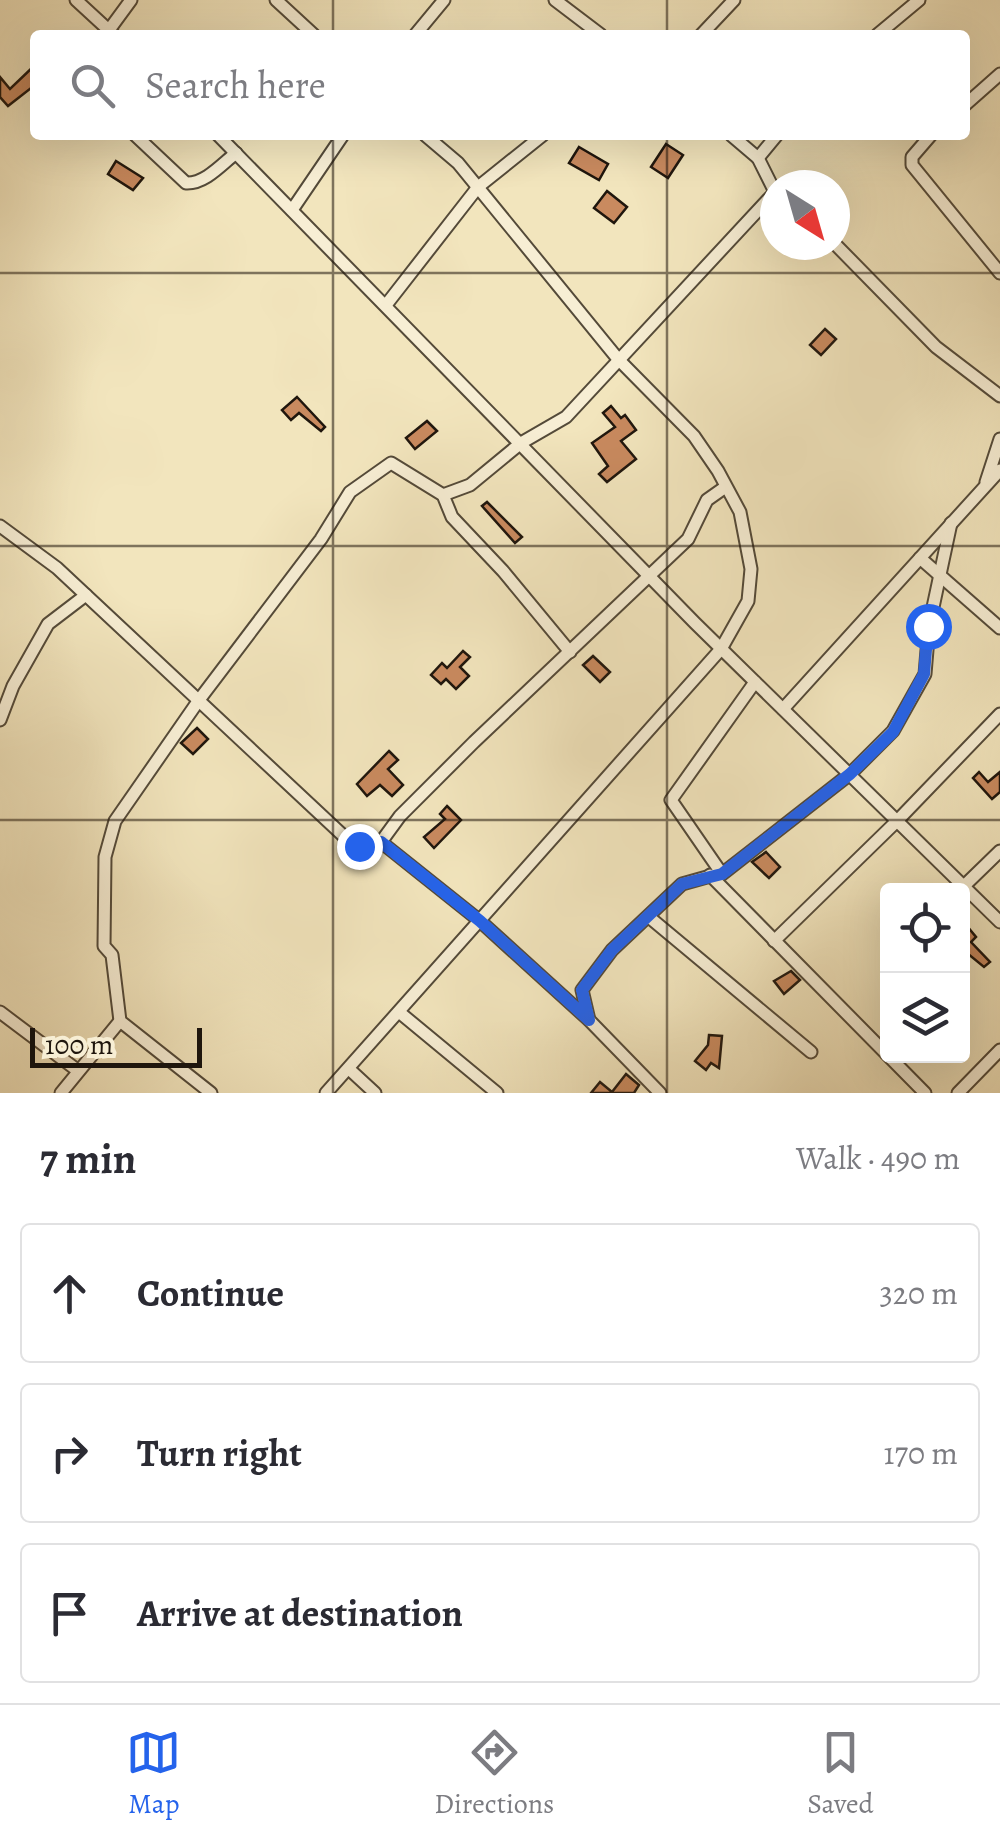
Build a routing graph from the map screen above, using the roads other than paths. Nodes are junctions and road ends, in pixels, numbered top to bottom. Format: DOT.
graph roads {
  1 [pos="76,0"];
  2 [pos="130,0"];
  3 [pos="276,0"];
  4 [pos="444,0"];
  5 [pos="555,0"];
  6 [pos="734,0"];
  7 [pos="919,0"];
  8 [pos="108,30"];
  9 [pos="113,30"];
  10 [pos="309,30"];
  11 [pos="419,30"];
  12 [pos="595,30"];
  13 [pos="706,30"];
  14 [pos="882,30"];
  15 [pos="1000,74"];
  16 [pos="970,101"];
  17 [pos="140,140"];
  18 [pos="223,140"];
  19 [pos="340,140"];
  20 [pos="431,140"];
  21 [pos="537,140"];
  22 [pos="737,140"];
  23 [pos="773,140"];
  24 [pos="927,140"];
  25 [pos="236,153"];
  26 [pos="758,158"];
  27 [pos="764,170"];
  28 [pos="478,188"];
  29 [pos="760,208"];
  30 [pos="292,210"];
  31 [pos="850,259"];
  32 [pos="1000,273"];
  33 [pos="386,304"];
  34 [pos="618,359"];
  35 [pos="1000,396"];
  36 [pos="1000,438"];
  37 [pos="521,443"];
  38 [pos="1000,470"];
  39 [pos="984,487"];
  40 [pos="724,488"];
  41 [pos="443,495"];
  42 [pos="951,524"];
  43 [pos="2,532"];
  44 [pos="920,558"];
  45 [pos="650,576"];
  46 [pos="940,576"];
  47 [pos="86,595"];
  48 [pos="1000,628"];
  49 [pos="721,648"];
  50 [pos="570,652"];
  51 [pos="755,682"];
  52 [pos="198,700"];
  53 [pos="783,709"];
  54 [pos="1000,714"];
  55 [pos="0,720"];
  56 [pos="850,774"];
  57 [pos="898,820"];
  58 [pos="381,842"];
  59 [pos="1000,850"];
  60 [pos="716,874"];
  61 [pos="962,883"];
  62 [pos="966,883"];
  63 [pos="970,891"];
  64 [pos="649,917"];
  65 [pos="480,921"];
  66 [pos="1000,922"];
  67 [pos="774,941"];
  68 [pos="0,1012"];
  69 [pos="400,1012"];
  70 [pos="589,1020"];
  71 [pos="120,1021"];
  72 [pos="1000,1050"];
  73 [pos="812,1052"];
  74 [pos="349,1069"];
  75 [pos="77,1070"];
  76 [pos="655,1091"];
  77 [pos="921,1092"];
  78 [pos="60,1093"];
  79 [pos="210,1093"];
  80 [pos="326,1093"];
  81 [pos="376,1093"];
  82 [pos="497,1093"];
  83 [pos="958,1093"];
  1 -- 8 [label="street"];
  2 -- 9 [label="street"];
  3 -- 10 [label="street"];
  4 -- 11 [label="street"];
  5 -- 12 [label="street"];
  6 -- 13 [label="street"];
  7 -- 14 [label="street"];
  15 -- 16 [label="street"];
  17 -- 25 [label="street"];
  18 -- 25 [label="street"];
  19 -- 30 [label="street"];
  20 -- 28 [label="street"];
  21 -- 28 [label="street"];
  22 -- 26 [label="street"];
  23 -- 26 [label="street"];
  24 -- 32 [label="street"];
  25 -- 30 [label="street"];
  26 -- 27 [label="street"];
  28 -- 33 [label="street"];
  28 -- 34 [label="street"];
  29 -- 34 [label="street"];
  30 -- 33 [label="street"];
  31 -- 35 [label="street"];
  33 -- 37 [label="street"];
  34 -- 37 [label="street"];
  34 -- 40 [label="street"];
  36 -- 39 [label="street"];
  37 -- 41 [label="street"];
  37 -- 45 [label="street"];
  38 -- 39 [label="street"];
  39 -- 42 [label="street"];
  40 -- 45 [label="street"];
  40 -- 49 [label="street"];
  41 -- 50 [label="street"];
  41 -- 52 [label="street"];
  42 -- 44 [label="street"];
  42 -- 46 [label="street"];
  43 -- 47 [label="street"];
  44 -- 46 [label="street"];
  44 -- 53 [label="street"];
  45 -- 49 [label="street"];
  45 -- 50 [label="street"];
  46 -- 48 [label="street"];
  46 -- 56 [label="street"];
  47 -- 52 [label="street"];
  47 -- 55 [label="street"];
  49 -- 51 [label="street"];
  49 -- 65 [label="street"];
  50 -- 58 [label="street"];
  51 -- 53 [label="street"];
  51 -- 60 [label="street"];
  52 -- 58 [label="street"];
  52 -- 71 [label="street"];
  53 -- 56 [label="street"];
  54 -- 57 [label="street"];
  56 -- 57 [label="street"];
  56 -- 60 [label="street"];
  57 -- 61 [label="street"];
  57 -- 67 [label="street"];
  58 -- 65 [label="street"];
  59 -- 62 [label="street"];
  60 -- 64 [label="street"];
  60 -- 67 [label="street"];
  63 -- 66 [label="street"];
  64 -- 70 [label="street"];
  64 -- 73 [label="street"];
  65 -- 69 [label="street"];
  65 -- 70 [label="street"];
  67 -- 77 [label="street"];
  68 -- 75 [label="street"];
  69 -- 74 [label="street"];
  69 -- 82 [label="street"];
  70 -- 76 [label="street"];
  71 -- 75 [label="street"];
  71 -- 79 [label="street"];
  72 -- 83 [label="street"];
  74 -- 80 [label="street"];
  74 -- 81 [label="street"];
  75 -- 78 [label="street"];
}
